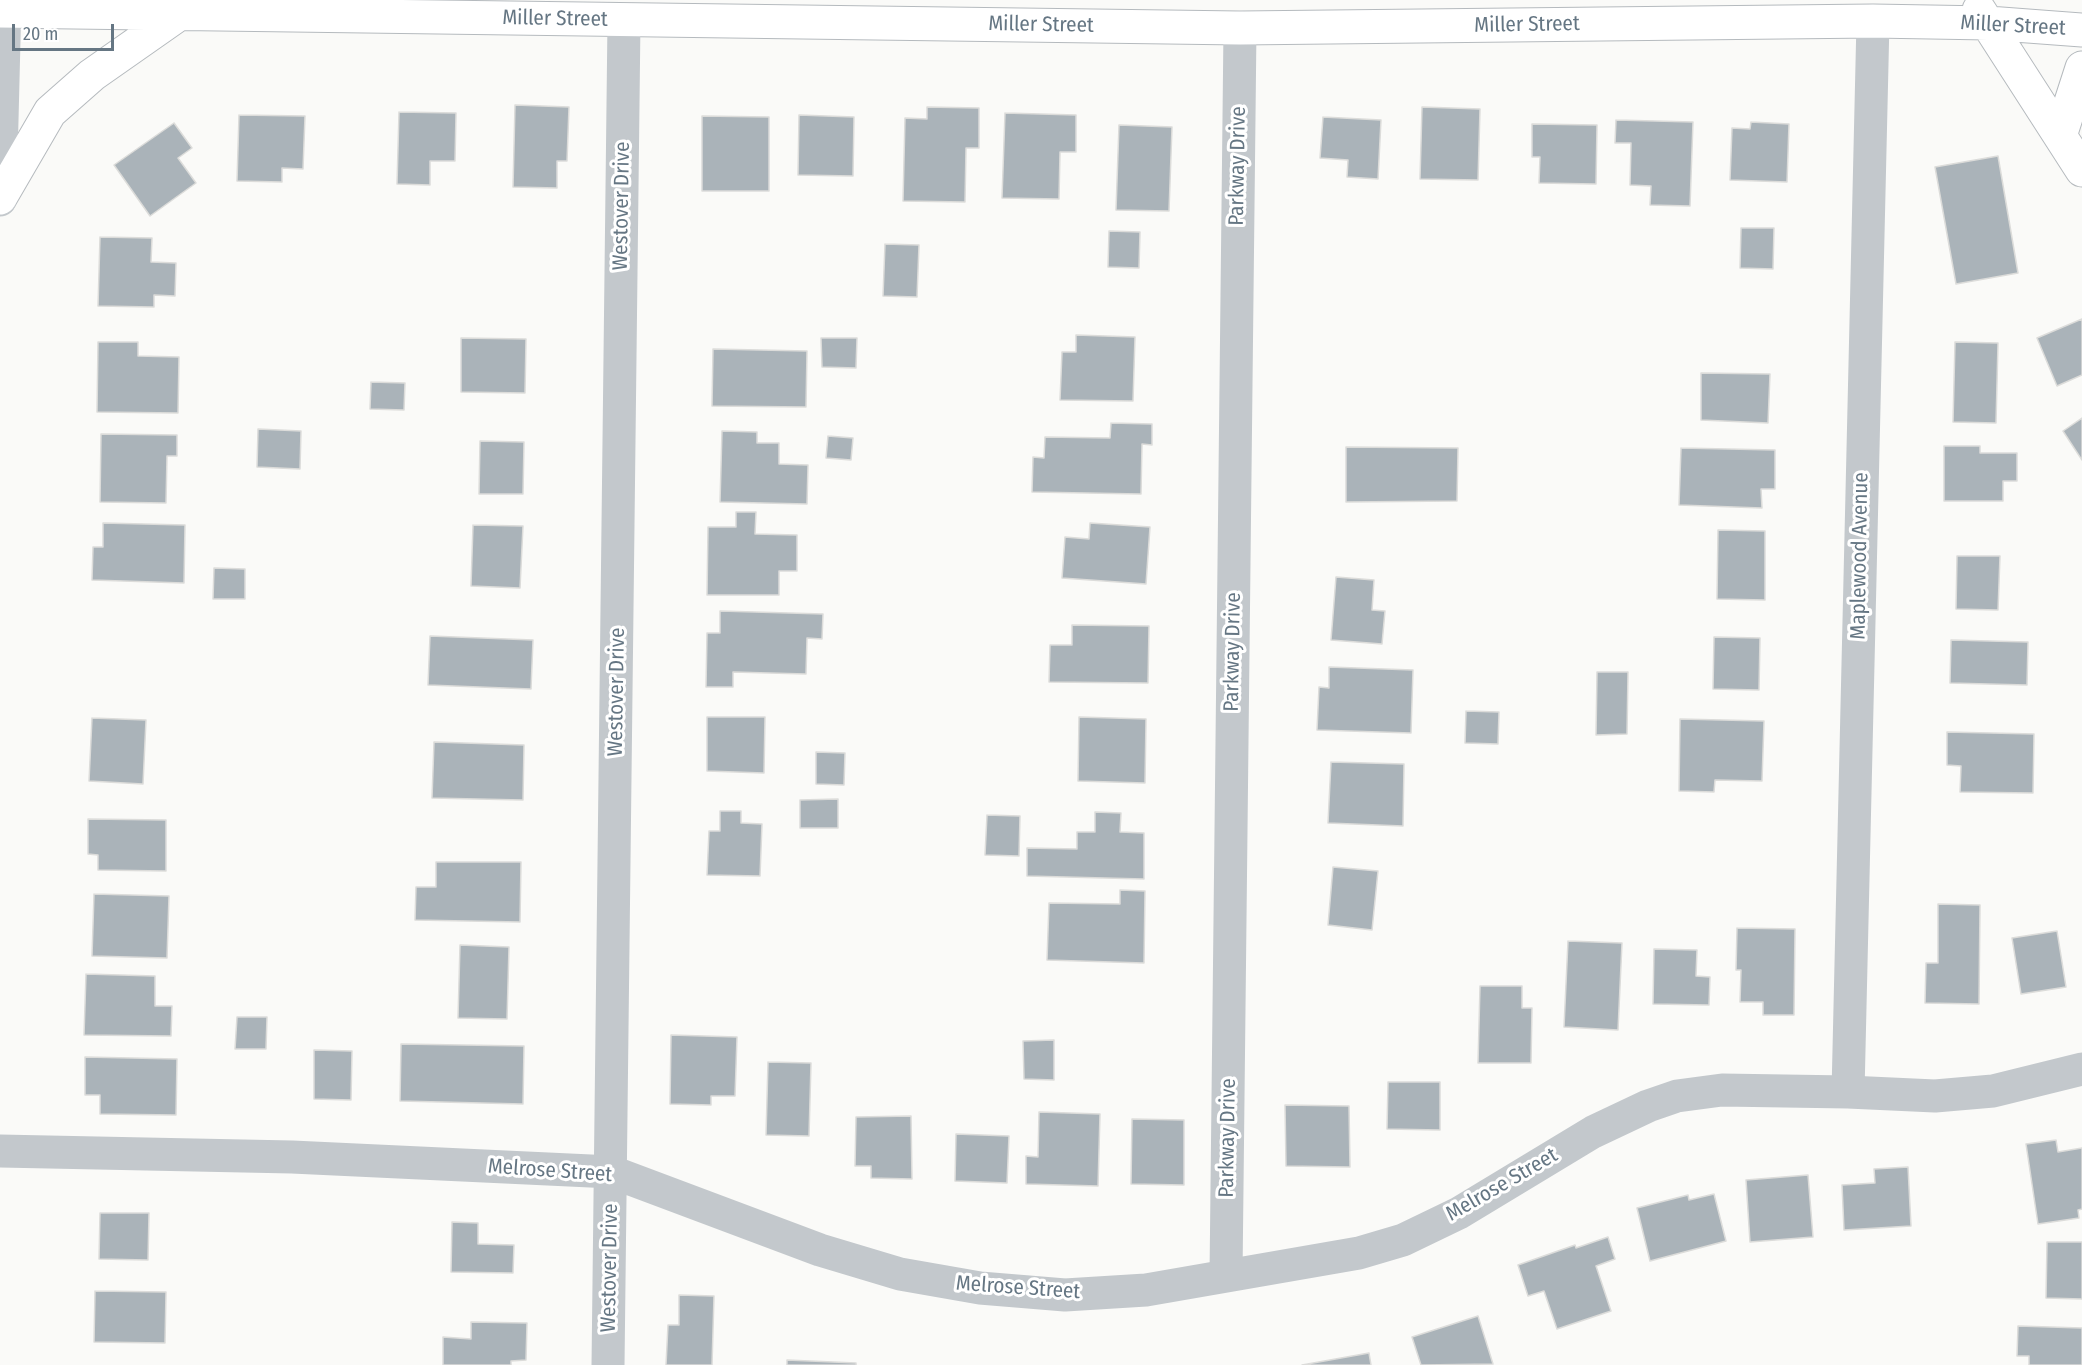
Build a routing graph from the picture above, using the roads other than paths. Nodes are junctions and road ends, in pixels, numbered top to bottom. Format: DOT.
graph roads {
  1 [pos="3,8"];
  2 [pos="1980,12"];
  3 [pos="179,14"];
  4 [pos="1859,14"];
  5 [pos="624,20"];
  6 [pos="1240,28"];
  7 [pos="2082,30"];
  8 [pos="2082,68"];
  9 [pos="2060,136"];
  10 [pos="2082,170"];
  11 [pos="0,199"];
  12 [pos="2082,1069"];
  13 [pos="1848,1092"];
  14 [pos="0,1152"];
  15 [pos="612,1172"];
  16 [pos="1226,1276"];
  17 [pos="608,1365"];
  1 -- 3 [label="main road, Miller Street"];
  1 -- 11 [label="street"];
  2 -- 4 [label="main road, Miller Street"];
  2 -- 7 [label="main road, Miller Street"];
  2 -- 9 [label="main road"];
  3 -- 5 [label="main road, Miller Street"];
  3 -- 11 [label="main road"];
  4 -- 6 [label="main road, Miller Street"];
  4 -- 13 [label="street, Maplewood Avenue"];
  5 -- 6 [label="main road, Miller Street"];
  5 -- 15 [label="street, Westover Drive"];
  6 -- 16 [label="street, Parkway Drive"];
  8 -- 9 [label="main road"];
  9 -- 10 [label="main road"];
  12 -- 13 [label="street, Melrose Street"];
  13 -- 16 [label="street, Melrose Street"];
  14 -- 15 [label="street, Melrose Street"];
  15 -- 16 [label="street, Melrose Street"];
  15 -- 17 [label="street, Westover Drive"];
}
